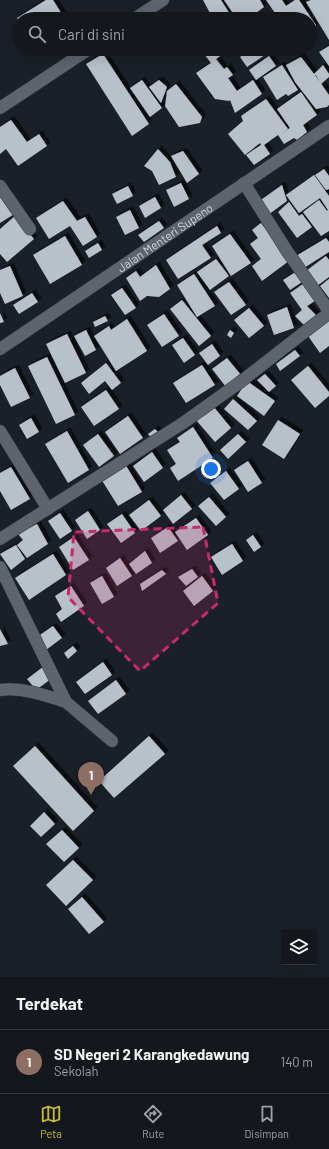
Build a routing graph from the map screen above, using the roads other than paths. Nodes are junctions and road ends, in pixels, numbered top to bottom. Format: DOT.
graph roads {
  1 [pos="163,0"];
  2 [pos="145,12"];
  3 [pos="78,56"];
  4 [pos="0,108"];
  5 [pos="329,126"];
  6 [pos="244,184"];
  7 [pos="0,186"];
  8 [pos="30,229"];
  9 [pos="329,312"];
  10 [pos="0,349"];
  11 [pos="0,431"];
  12 [pos="48,509"];
  13 [pos="0,540"];
  14 [pos="0,567"];
  15 [pos="0,690"];
  16 [pos="66,702"];
  17 [pos="112,742"];
  1 -- 2 [label="street"];
  3 -- 4 [label="street"];
  5 -- 6 [label="street, Jalan Menteri Supeno"];
  6 -- 9 [label="street"];
  6 -- 10 [label="street, Jalan Menteri Supeno"];
  7 -- 8 [label="street"];
  9 -- 12 [label="street"];
  11 -- 12 [label="street"];
  12 -- 13 [label="street"];
  14 -- 16 [label="street"];
  15 -- 16 [label="street"];
  16 -- 17 [label="street"];
}
